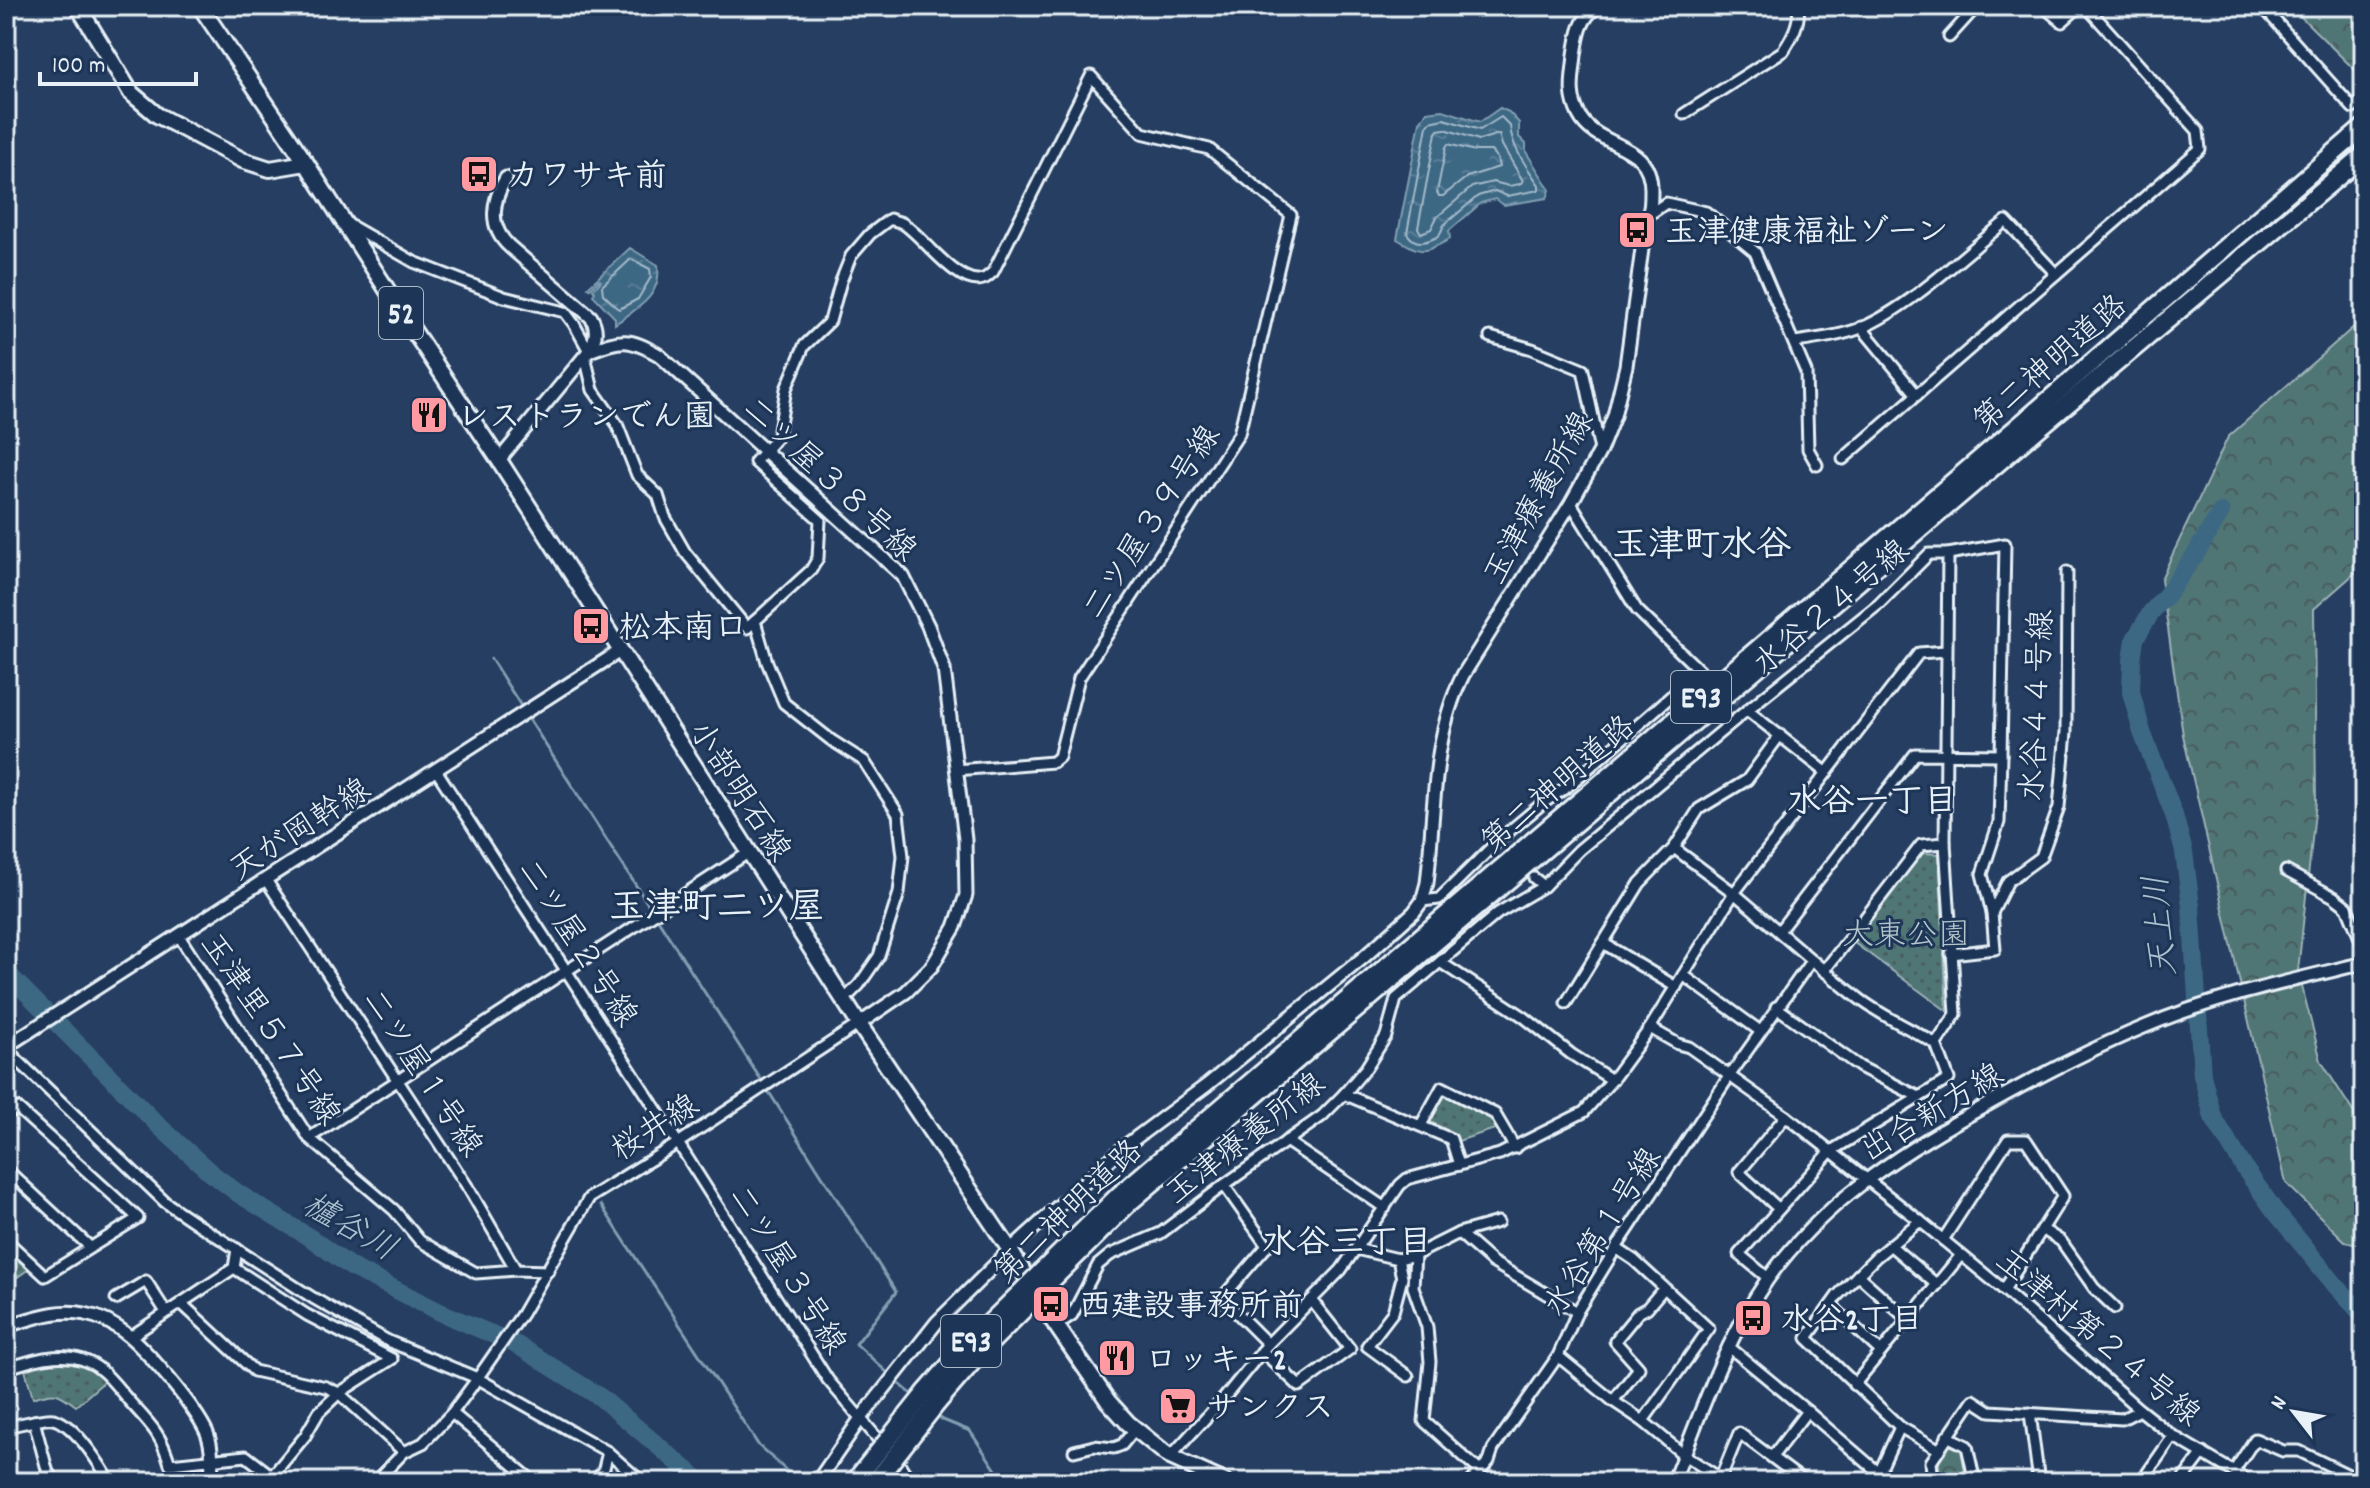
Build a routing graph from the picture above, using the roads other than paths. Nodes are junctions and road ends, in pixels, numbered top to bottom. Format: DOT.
graph roads {
  1 [pos="78,6"];
  2 [pos="200,6"];
  3 [pos="1597,6"];
  4 [pos="1798,6"];
  5 [pos="1977,6"];
  6 [pos="2043,6"];
  7 [pos="2083,6"];
  8 [pos="2262,6"];
  9 [pos="1949,37"];
  10 [pos="2364,98"];
  11 [pos="1684,114"];
  12 [pos="2364,127"];
  13 [pos="2364,155"];
  14 [pos="306,163"];
  15 [pos="506,178"];
  16 [pos="1650,214"];
  17 [pos="343,222"];
  18 [pos="2056,274"];
  19 [pos="1861,327"];
  20 [pos="1490,337"];
  21 [pos="1795,342"];
  22 [pos="587,354"];
  23 [pos="1917,395"];
  24 [pos="766,451"];
  25 [pos="1600,451"];
  26 [pos="1843,459"];
  27 [pos="499,460"];
  28 [pos="1817,465"];
  29 [pos="1571,503"];
  30 [pos="1948,554"];
  31 [pos="2067,572"];
  32 [pos="755,621"];
  33 [pos="620,651"];
  34 [pos="1946,651"];
  35 [pos="1747,710"];
  36 [pos="1780,735"];
  37 [pos="1945,753"];
  38 [pos="2001,755"];
  39 [pos="436,770"];
  40 [pos="956,770"];
  41 [pos="1826,772"];
  42 [pos="1945,843"];
  43 [pos="1674,848"];
  44 [pos="748,853"];
  45 [pos="2286,871"];
  46 [pos="1534,878"];
  47 [pos="266,880"];
  48 [pos="1544,886"];
  49 [pos="1734,893"];
  50 [pos="1422,901"];
  51 [pos="1992,913"];
  52 [pos="1779,931"];
  53 [pos="179,936"];
  54 [pos="1603,943"];
  55 [pos="2364,948"];
  56 [pos="1951,954"];
  57 [pos="1811,961"];
  58 [pos="1440,962"];
  59 [pos="2364,963"];
  60 [pos="566,971"];
  61 [pos="1824,971"];
  62 [pos="1683,975"];
  63 [pos="1676,987"];
  64 [pos="844,1000"];
  65 [pos="1566,1003"];
  66 [pos="1776,1007"];
  67 [pos="859,1024"];
  68 [pos="1650,1028"];
  69 [pos="1760,1031"];
  70 [pos="1936,1044"];
  71 [pos="8,1046"];
  72 [pos="1730,1075"];
  73 [pos="397,1080"];
  74 [pos="1612,1080"];
  75 [pos="1344,1094"];
  76 [pos="1919,1097"];
  77 [pos="6,1115"];
  78 [pos="1786,1116"];
  79 [pos="1421,1125"];
  80 [pos="309,1138"];
  81 [pos="1286,1141"];
  82 [pos="678,1143"];
  83 [pos="1515,1148"];
  84 [pos="1831,1151"];
  85 [pos="1459,1165"];
  86 [pos="6,1169"];
  87 [pos="1866,1179"];
  88 [pos="1224,1185"];
  89 [pos="1385,1208"];
  90 [pos="1779,1209"];
  91 [pos="1920,1221"];
  92 [pos="1498,1222"];
  93 [pos="2042,1229"];
  94 [pos="1459,1233"];
  95 [pos="6,1240"];
  96 [pos="1943,1240"];
  97 [pos="1890,1245"];
  98 [pos="90,1247"];
  99 [pos="1616,1248"];
  100 [pos="237,1249"];
  101 [pos="1356,1249"];
  102 [pos="1010,1250"];
  103 [pos="1415,1255"];
  104 [pos="1961,1255"];
  105 [pos="1398,1259"];
  106 [pos="234,1268"];
  107 [pos="516,1270"];
  108 [pos="548,1271"];
  109 [pos="1858,1275"];
  110 [pos="1046,1277"];
  111 [pos="1768,1278"];
  112 [pos="1937,1285"];
  113 [pos="1664,1288"];
  114 [pos="2004,1290"];
  115 [pos="116,1299"];
  116 [pos="1312,1301"];
  117 [pos="182,1304"];
  118 [pos="1831,1305"];
  119 [pos="2115,1308"];
  120 [pos="166,1312"];
  121 [pos="1577,1312"];
  122 [pos="1908,1320"];
  123 [pos="1057,1325"];
  124 [pos="6,1326"];
  125 [pos="130,1337"];
  126 [pos="1728,1346"];
  127 [pos="1265,1347"];
  128 [pos="1881,1352"];
  129 [pos="1558,1356"];
  130 [pos="6,1369"];
  131 [pos="479,1375"];
  132 [pos="1408,1376"];
  133 [pos="1854,1385"];
  134 [pos="339,1393"];
  135 [pos="931,1398"];
  136 [pos="1613,1401"];
  137 [pos="2140,1410"];
  138 [pos="1807,1411"];
  139 [pos="452,1413"];
  140 [pos="2030,1413"];
  141 [pos="861,1418"];
  142 [pos="34,1421"];
  143 [pos="1643,1421"];
  144 [pos="6,1427"];
  145 [pos="1900,1427"];
  146 [pos="1135,1429"];
  147 [pos="1947,1436"];
  148 [pos="2173,1436"];
  149 [pos="1938,1449"];
  150 [pos="1074,1451"];
  151 [pos="404,1452"];
  152 [pos="608,1452"];
  153 [pos="2203,1453"];
  154 [pos="1684,1455"];
  155 [pos="1170,1457"];
  156 [pos="1772,1457"];
  157 [pos="213,1460"];
  158 [pos="1480,1471"];
  159 [pos="2234,1471"];
  160 [pos="48,1473"];
  161 [pos="1878,1478"];
  162 [pos="269,1479"];
  163 [pos="1722,1481"];
  164 [pos="38,1482"];
  165 [pos="58,1482"];
  166 [pos="98,1482"];
  167 [pos="211,1482"];
  168 [pos="381,1482"];
  169 [pos="534,1482"];
  170 [pos="592,1482"];
  171 [pos="642,1482"];
  172 [pos="817,1482"];
  173 [pos="854,1482"];
  174 [pos="875,1482"];
  175 [pos="911,1482"];
  176 [pos="1225,1482"];
  177 [pos="1471,1482"];
  178 [pos="1673,1482"];
  179 [pos="1805,1482"];
  180 [pos="1933,1482"];
  181 [pos="1975,1482"];
  182 [pos="2039,1482"];
  183 [pos="2141,1482"];
  184 [pos="2181,1482"];
  185 [pos="2251,1482"];
  186 [pos="2363,1482"];
  1 -- 14 [label="main road"];
  2 -- 14 [label="main road, 小部明石線 / 52"];
  3 -- 16 [label="street, 玉津療養所線"];
  4 -- 11 [label="street"];
  5 -- 9 [label="street"];
  6 -- 7 [label="street"];
  7 -- 18 [label="street"];
  8 -- 10 [label="street"];
  12 -- 110 [label="highway, 第二神明道路 / E93"];
  13 -- 110 [label="highway, 第二神明道路 / E93"];
  14 -- 17 [label="main road, 小部明石線 / 52"];
  15 -- 22 [label="street"];
  16 -- 21 [label="street"];
  16 -- 25 [label="street, 玉津療養所線"];
  17 -- 22 [label="street"];
  17 -- 27 [label="main road, 小部明石線 / 52"];
  18 -- 19 [label="street"];
  18 -- 23 [label="street"];
  19 -- 21 [label="street"];
  19 -- 23 [label="street"];
  20 -- 25 [label="street"];
  21 -- 28 [label="street"];
  22 -- 24 [label="street, 二ツ屋３８号線"];
  22 -- 27 [label="street"];
  22 -- 32 [label="street"];
  23 -- 26 [label="street"];
  24 -- 32 [label="street"];
  24 -- 40 [label="street, 二ツ屋３８号線"];
  24 -- 40 [label="street, 二ツ屋３９号線"];
  25 -- 29 [label="street, 玉津療養所線"];
  27 -- 33 [label="main road, 小部明石線 / 52"];
  29 -- 50 [label="street, 玉津療養所線"];
  29 -- 50 [label="street, 玉津療養所線"];
  30 -- 34 [label="street"];
  30 -- 35 [label="street, 水谷２４号線"];
  30 -- 38 [label="street, 水谷２４号線"];
  31 -- 51 [label="street, 水谷４４号線"];
  32 -- 64 [label="street"];
  33 -- 39 [label="street, 天が岡幹線"];
  33 -- 44 [label="main road, 小部明石線 / 52"];
  34 -- 37 [label="street"];
  34 -- 41 [label="street"];
  35 -- 36 [label="street"];
  35 -- 48 [label="street, 水谷２４号線"];
  36 -- 41 [label="street"];
  36 -- 43 [label="street"];
  37 -- 38 [label="street"];
  37 -- 42 [label="street"];
  37 -- 52 [label="street"];
  38 -- 51 [label="street"];
  39 -- 47 [label="street, 天が岡幹線"];
  39 -- 60 [label="street, 二ツ屋２号線"];
  40 -- 67 [label="street, 二ツ屋３８号線"];
  41 -- 49 [label="street"];
  42 -- 56 [label="street"];
  42 -- 61 [label="street"];
  43 -- 49 [label="street"];
  43 -- 54 [label="street"];
  44 -- 60 [label="street"];
  44 -- 64 [label="main road, 小部明石線 / 52"];
  45 -- 55 [label="street"];
  46 -- 48 [label="street"];
  47 -- 53 [label="street, 天が岡幹線"];
  47 -- 73 [label="street, 二ツ屋１号線"];
  48 -- 58 [label="street, 玉津療養所線"];
  49 -- 52 [label="street"];
  49 -- 62 [label="street"];
  50 -- 102 [label="street, 玉津療養所線"];
  51 -- 56 [label="street"];
  52 -- 57 [label="street"];
  53 -- 71 [label="street, 天が岡幹線"];
  53 -- 80 [label="street, 玉津里５７号線"];
  54 -- 63 [label="street"];
  54 -- 65 [label="street"];
  56 -- 70 [label="street"];
  57 -- 61 [label="street"];
  57 -- 66 [label="street, 水谷第１号線"];
  58 -- 74 [label="street"];
  58 -- 75 [label="street, 玉津療養所線"];
  59 -- 87 [label="street, 出合新方線"];
  60 -- 73 [label="street"];
  60 -- 82 [label="street, 二ツ屋２号線"];
  61 -- 70 [label="street"];
  62 -- 63 [label="street"];
  62 -- 69 [label="street"];
  63 -- 68 [label="street"];
  64 -- 67 [label="main road, 小部明石線 / 52"];
  66 -- 69 [label="street, 水谷第１号線"];
  66 -- 76 [label="street"];
  67 -- 82 [label="street, 桜井線"];
  67 -- 102 [label="main road, 小部明石線 / 52"];
  68 -- 72 [label="street, 玉津村第２４号線"];
  68 -- 74 [label="street"];
  69 -- 72 [label="street, 水谷第１号線"];
  70 -- 76 [label="street"];
  71 -- 100 [label="street"];
  72 -- 78 [label="street, 玉津村第２４号線"];
  72 -- 99 [label="street, 水谷第１号線"];
  73 -- 80 [label="street"];
  73 -- 107 [label="street, 二ツ屋１号線"];
  74 -- 83 [label="street"];
  75 -- 79 [label="street"];
  75 -- 81 [label="street, 玉津療養所線"];
  76 -- 84 [label="street"];
  77 -- 98 [label="street"];
  78 -- 84 [label="street, 玉津村第２４号線"];
  78 -- 90 [label="street"];
  79 -- 83 [label="street"];
  79 -- 85 [label="street"];
  80 -- 107 [label="street, 玉津里５７号線"];
  81 -- 88 [label="street, 玉津療養所線"];
  81 -- 89 [label="street"];
  82 -- 108 [label="street, 桜井線"];
  82 -- 141 [label="street, 二ツ屋３号線"];
  83 -- 85 [label="street"];
  84 -- 87 [label="street, 玉津村第２４号線"];
  84 -- 90 [label="street"];
  85 -- 89 [label="street"];
  86 -- 98 [label="street"];
  87 -- 91 [label="street, 玉津村第２４号線"];
  87 -- 111 [label="street, 出合新方線"];
  88 -- 123 [label="street, 玉津療養所線"];
  88 -- 127 [label="street"];
  89 -- 101 [label="street"];
  90 -- 111 [label="street"];
  91 -- 96 [label="street, 玉津村第２４号線"];
  91 -- 97 [label="street"];
  92 -- 94 [label="street"];
  93 -- 96 [label="street"];
  93 -- 114 [label="street"];
  93 -- 119 [label="street"];
  94 -- 103 [label="street"];
  94 -- 121 [label="street"];
  95 -- 98 [label="street"];
  96 -- 104 [label="street, 玉津村第２４号線"];
  97 -- 109 [label="street"];
  97 -- 112 [label="street"];
  99 -- 113 [label="street"];
  99 -- 121 [label="street, 水谷第１号線"];
  100 -- 106 [label="street"];
  100 -- 131 [label="street"];
  101 -- 105 [label="street"];
  101 -- 116 [label="street"];
  102 -- 123 [label="main road, 小部明石線 / 52"];
  102 -- 141 [label="street, 玉津療養所線"];
  103 -- 105 [label="street"];
  103 -- 158 [label="street"];
  104 -- 112 [label="street"];
  104 -- 114 [label="street, 玉津村第２４号線"];
  105 -- 132 [label="street"];
  106 -- 117 [label="street"];
  106 -- 134 [label="street"];
  107 -- 108 [label="street"];
  108 -- 131 [label="street, 桜井線"];
  109 -- 118 [label="street"];
  109 -- 122 [label="street"];
  110 -- 135 [label="highway, 第二神明道路 / E93, bridge"];
  111 -- 126 [label="street, 出合新方線"];
  112 -- 122 [label="street"];
  113 -- 136 [label="street"];
  113 -- 143 [label="street"];
  114 -- 137 [label="street, 玉津村第２４号線"];
  115 -- 120 [label="street"];
  116 -- 127 [label="street"];
  116 -- 127 [label="street"];
  117 -- 120 [label="street"];
  117 -- 134 [label="street"];
  118 -- 128 [label="street"];
  118 -- 133 [label="street"];
  120 -- 125 [label="street"];
  121 -- 129 [label="street, 水谷第１号線"];
  122 -- 128 [label="street"];
  123 -- 146 [label="main road, 小部明石線 / 52"];
  124 -- 125 [label="street"];
  125 -- 157 [label="street"];
  126 -- 138 [label="street"];
  126 -- 154 [label="street, 出合新方線"];
  127 -- 155 [label="street"];
  128 -- 133 [label="street"];
  129 -- 136 [label="street"];
  129 -- 158 [label="street, 水谷第１号線"];
  130 -- 157 [label="street"];
  131 -- 139 [label="street, 桜井線"];
  131 -- 152 [label="street"];
  133 -- 145 [label="street"];
  134 -- 151 [label="street"];
  134 -- 162 [label="street"];
  135 -- 173 [label="highway, 第二神明道路 / E93, bridge"];
  135 -- 174 [label="highway, 第二神明道路 / E93, bridge"];
  136 -- 143 [label="street"];
  137 -- 140 [label="street"];
  137 -- 148 [label="street, 玉津村第２４号線"];
  138 -- 156 [label="street"];
  138 -- 161 [label="street"];
  139 -- 151 [label="street, 桜井線"];
  139 -- 169 [label="street"];
  140 -- 147 [label="street"];
  140 -- 182 [label="street"];
  141 -- 172 [label="street, 玉津療養所線"];
  141 -- 175 [label="street, 二ツ屋３号線"];
  142 -- 144 [label="street"];
  142 -- 160 [label="street"];
  142 -- 166 [label="street"];
  143 -- 154 [label="street"];
  145 -- 149 [label="street"];
  145 -- 161 [label="street"];
  146 -- 150 [label="street"];
  146 -- 155 [label="main road, 小部明石線 / 52"];
  147 -- 149 [label="street"];
  147 -- 181 [label="street"];
  148 -- 153 [label="street, 玉津村第２４号線"];
  148 -- 183 [label="street"];
  149 -- 180 [label="street"];
  151 -- 168 [label="street, 桜井線"];
  152 -- 170 [label="street"];
  152 -- 171 [label="street"];
  153 -- 159 [label="street, 玉津村第２４号線"];
  153 -- 184 [label="street"];
  154 -- 163 [label="street"];
  154 -- 178 [label="street, 出合新方線"];
  155 -- 176 [label="main road, 小部明石線 / 52"];
  156 -- 163 [label="street"];
  156 -- 179 [label="street"];
  157 -- 162 [label="street"];
  157 -- 167 [label="street"];
  158 -- 177 [label="street, 水谷第１号線"];
  159 -- 185 [label="street, 玉津村第２４号線"];
  159 -- 186 [label="street"];
  160 -- 164 [label="street"];
  160 -- 165 [label="street"];
}
